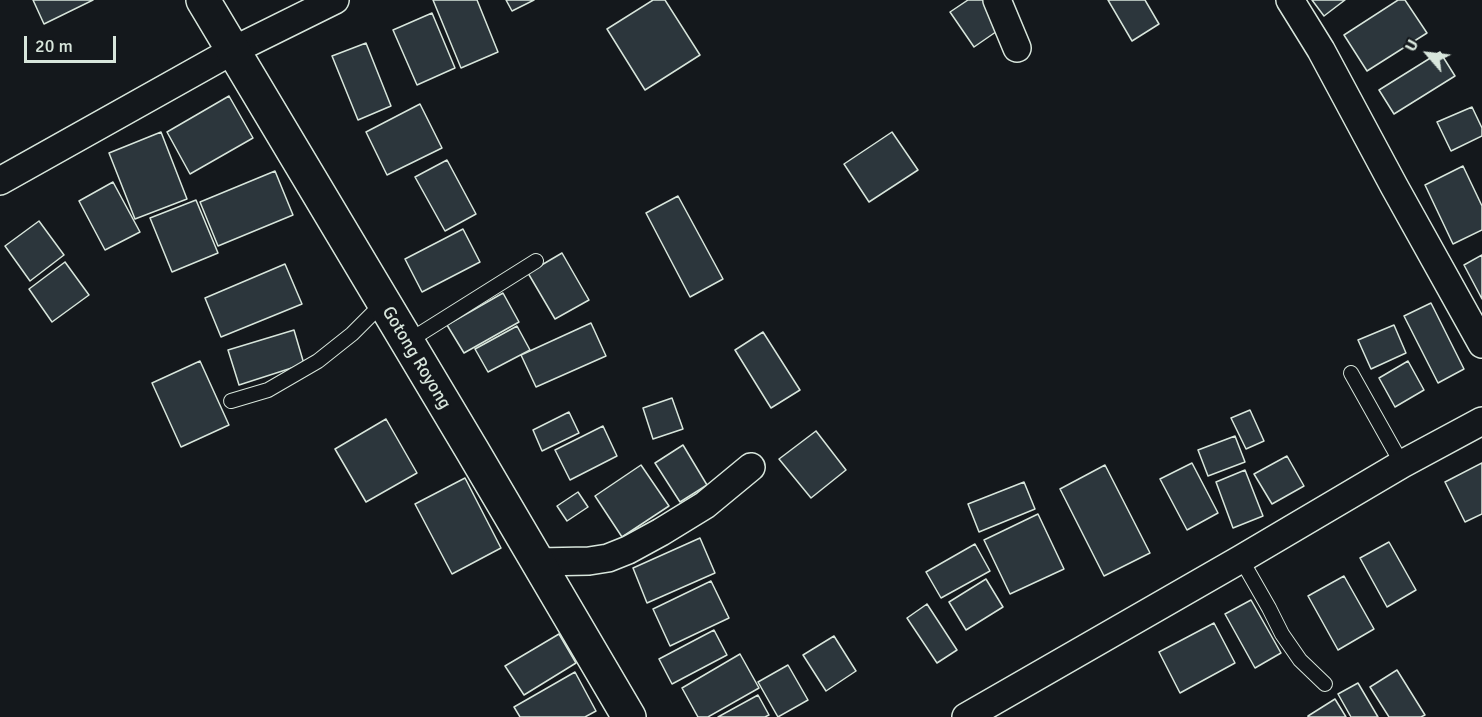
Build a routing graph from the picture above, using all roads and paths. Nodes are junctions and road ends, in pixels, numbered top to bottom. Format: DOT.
graph roads {
  1 [pos="203,0"];
  2 [pos="335,0"];
  3 [pos="997,0"];
  4 [pos="1290,0"];
  5 [pos="1017,48"];
  6 [pos="232,51"];
  7 [pos="0,181"];
  8 [pos="536,261"];
  9 [pos="383,303"];
  10 [pos="407,342"];
  11 [pos="1482,344"];
  12 [pos="1351,373"];
  13 [pos="231,401"];
  14 [pos="1482,421"];
  15 [pos="1402,464"];
  16 [pos="751,467"];
  17 [pos="1241,560"];
  18 [pos="537,561"];
  19 [pos="1325,684"];
  20 [pos="629,717"];
  21 [pos="966,717"];
  1 -- 6 [label="street, Gotong Royong"];
  2 -- 6 [label="street"];
  3 -- 5 [label="street"];
  4 -- 11 [label="street"];
  6 -- 7 [label="street"];
  6 -- 9 [label="street, Gotong Royong"];
  8 -- 10 [label="lane"];
  9 -- 10 [label="street, Gotong Royong"];
  9 -- 13 [label="lane"];
  10 -- 18 [label="street, Gotong Royong"];
  12 -- 15 [label="lane"];
  14 -- 15 [label="street"];
  15 -- 17 [label="street"];
  16 -- 18 [label="street"];
  17 -- 19 [label="lane"];
  17 -- 21 [label="street"];
  18 -- 20 [label="street, Gotong Royong"];
}
